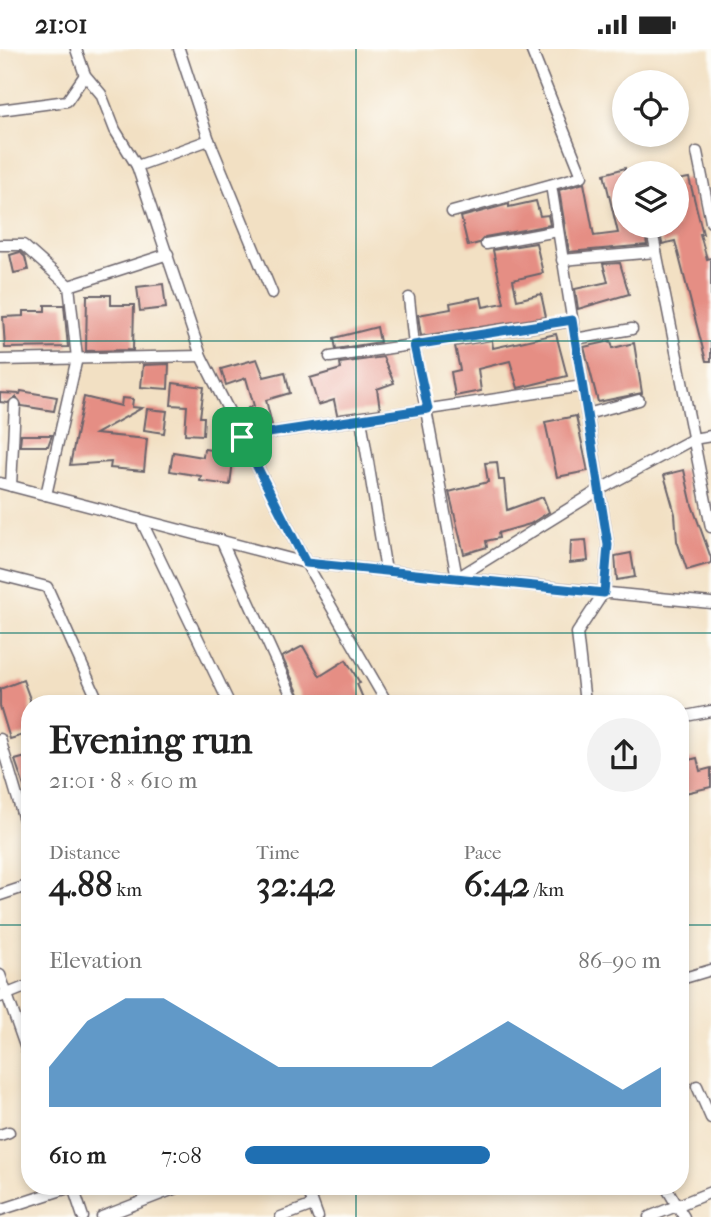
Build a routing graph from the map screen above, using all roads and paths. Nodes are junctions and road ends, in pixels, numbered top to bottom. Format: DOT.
graph roads {
  1 [pos="76,49"];
  2 [pos="179,49"];
  3 [pos="531,49"];
  4 [pos="85,75"];
  5 [pos="0,110"];
  6 [pos="209,141"];
  7 [pos="697,152"];
  8 [pos="137,166"];
  9 [pos="707,183"];
  10 [pos="551,185"];
  11 [pos="452,212"];
  12 [pos="711,222"];
  13 [pos="558,231"];
  14 [pos="653,238"];
  15 [pos="486,244"];
  16 [pos="0,245"];
  17 [pos="656,252"];
  18 [pos="169,254"];
  19 [pos="562,260"];
  20 [pos="69,286"];
  21 [pos="272,293"];
  22 [pos="409,298"];
  23 [pos="572,320"];
  24 [pos="632,329"];
  25 [pos="575,339"];
  26 [pos="414,345"];
  27 [pos="201,356"];
  28 [pos="330,357"];
  29 [pos="77,358"];
  30 [pos="0,360"];
  31 [pos="583,386"];
  32 [pos="639,400"];
  33 [pos="15,404"];
  34 [pos="428,409"];
  35 [pos="587,414"];
  36 [pos="361,419"];
  37 [pos="711,436"];
  38 [pos="242,437"];
  39 [pos="693,439"];
  40 [pos="0,483"];
  41 [pos="11,486"];
  42 [pos="599,490"];
  43 [pos="46,495"];
  44 [pos="141,520"];
  45 [pos="711,527"];
  46 [pos="221,540"];
  47 [pos="306,563"];
  48 [pos="386,571"];
  49 [pos="0,575"];
  50 [pos="457,578"];
  51 [pos="604,593"];
  52 [pos="711,603"];
  53 [pos="95,695"];
  54 [pos="225,695"];
  55 [pos="291,695"];
  56 [pos="382,695"];
  57 [pos="584,695"];
  58 [pos="711,711"];
  59 [pos="689,715"];
  60 [pos="0,739"];
  61 [pos="21,806"];
  62 [pos="21,888"];
  63 [pos="0,895"];
  64 [pos="711,970"];
  65 [pos="0,975"];
  66 [pos="689,977"];
  67 [pos="21,988"];
  68 [pos="4,995"];
  69 [pos="21,1038"];
  70 [pos="697,1086"];
  71 [pos="711,1118"];
  72 [pos="711,1192"];
  73 [pos="47,1195"];
  74 [pos="75,1195"];
  75 [pos="158,1195"];
  76 [pos="310,1195"];
  77 [pos="671,1195"];
  78 [pos="676,1204"];
  79 [pos="313,1205"];
  80 [pos="0,1210"];
  81 [pos="83,1217"];
  82 [pos="102,1217"];
  83 [pos="281,1217"];
  84 [pos="318,1217"];
  85 [pos="649,1217"];
  86 [pos="684,1217"];
  1 -- 4 [label="street"];
  2 -- 6 [label="street"];
  3 -- 10 [label="street"];
  4 -- 5 [label="street"];
  4 -- 8 [label="street"];
  6 -- 8 [label="street"];
  6 -- 21 [label="street"];
  7 -- 9 [label="street"];
  8 -- 18 [label="street"];
  9 -- 12 [label="street"];
  10 -- 11 [label="street"];
  10 -- 13 [label="street"];
  13 -- 15 [label="street"];
  13 -- 19 [label="street"];
  14 -- 17 [label="street"];
  16 -- 20 [label="street"];
  17 -- 19 [label="street"];
  17 -- 39 [label="street"];
  18 -- 20 [label="street"];
  18 -- 27 [label="street"];
  19 -- 23 [label="street"];
  20 -- 29 [label="street"];
  22 -- 26 [label="street"];
  23 -- 25 [label="street"];
  23 -- 26 [label="street"];
  24 -- 25 [label="street"];
  25 -- 31 [label="street"];
  26 -- 28 [label="street"];
  26 -- 34 [label="street"];
  27 -- 29 [label="street"];
  27 -- 38 [label="street"];
  29 -- 30 [label="street"];
  29 -- 43 [label="street"];
  31 -- 34 [label="street"];
  31 -- 35 [label="street"];
  32 -- 35 [label="street"];
  33 -- 41 [label="street"];
  34 -- 36 [label="street"];
  34 -- 50 [label="street"];
  35 -- 42 [label="street"];
  36 -- 38 [label="street"];
  36 -- 48 [label="street"];
  37 -- 39 [label="street"];
  38 -- 47 [label="street"];
  39 -- 42 [label="street"];
  39 -- 45 [label="street"];
  40 -- 41 [label="street"];
  41 -- 43 [label="street"];
  42 -- 50 [label="street"];
  42 -- 51 [label="street"];
  43 -- 44 [label="street"];
  44 -- 46 [label="street"];
  44 -- 54 [label="street"];
  46 -- 47 [label="street"];
  46 -- 55 [label="street"];
  47 -- 48 [label="street"];
  47 -- 56 [label="street"];
  48 -- 50 [label="street"];
  49 -- 53 [label="street"];
  50 -- 51 [label="street"];
  51 -- 52 [label="street"];
  51 -- 57 [label="street"];
  58 -- 59 [label="street"];
  60 -- 61 [label="street"];
  62 -- 63 [label="street"];
  64 -- 66 [label="street"];
  65 -- 68 [label="street"];
  67 -- 68 [label="street"];
  68 -- 69 [label="street"];
  70 -- 71 [label="street"];
  72 -- 78 [label="street"];
  73 -- 80 [label="street"];
  74 -- 81 [label="street"];
  75 -- 82 [label="street"];
  76 -- 79 [label="street"];
  77 -- 78 [label="street"];
  78 -- 85 [label="street"];
  78 -- 86 [label="street"];
  79 -- 83 [label="street"];
  79 -- 84 [label="street"];
}
